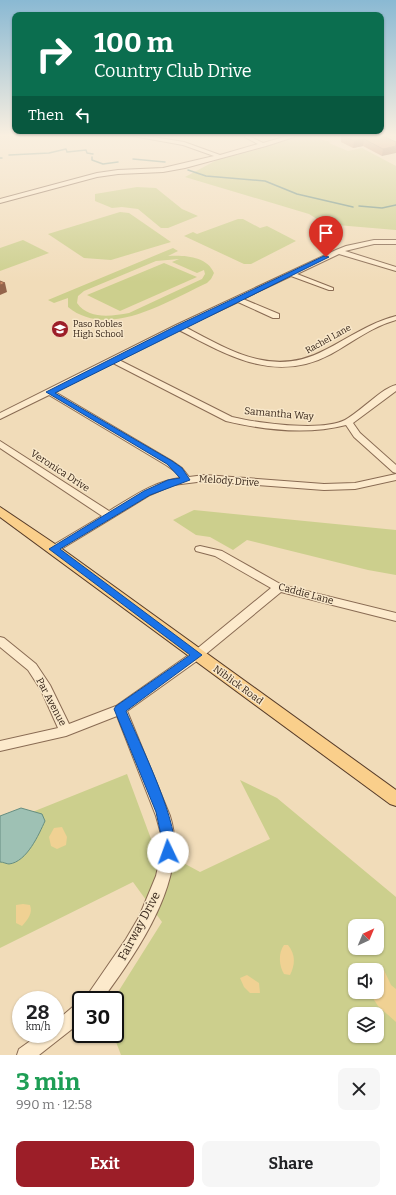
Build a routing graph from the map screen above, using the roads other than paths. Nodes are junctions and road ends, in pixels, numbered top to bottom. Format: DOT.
graph roads {
  1 [pos="66,183"];
  2 [pos="0,201"];
  3 [pos="396,242"];
  4 [pos="338,251"];
  5 [pos="396,269"];
  6 [pos="291,274"];
  7 [pos="331,289"];
  8 [pos="237,299"];
  9 [pos="276,316"];
  10 [pos="396,318"];
  11 [pos="179,327"];
  12 [pos="114,360"];
  13 [pos="396,387"];
  14 [pos="50,392"];
  15 [pos="0,416"];
  16 [pos="348,422"];
  17 [pos="0,444"];
  18 [pos="396,470"];
  19 [pos="396,477"];
  20 [pos="186,480"];
  21 [pos="1,511"];
  22 [pos="108,515"];
  23 [pos="54,549"];
  24 [pos="200,549"];
  25 [pos="279,588"];
  26 [pos="396,617"];
  27 [pos="0,641"];
  28 [pos="197,655"];
  29 [pos="120,709"];
  30 [pos="66,731"];
  31 [pos="0,746"];
  32 [pos="396,799"];
  33 [pos="99,991"];
  34 [pos="72,1019"];
  35 [pos="64,1025"];
  36 [pos="42,1043"];
  37 [pos="25,1055"];
  1 -- 2 [label="street"];
  3 -- 4 [label="street"];
  4 -- 5 [label="street"];
  4 -- 6 [label="street"];
  6 -- 7 [label="street"];
  6 -- 8 [label="street"];
  8 -- 9 [label="street"];
  8 -- 11 [label="street"];
  10 -- 11 [label="street, Rachel Lane"];
  11 -- 12 [label="street"];
  12 -- 14 [label="street"];
  12 -- 16 [label="street, Samantha Way"];
  13 -- 16 [label="street, Samantha Way"];
  14 -- 15 [label="street"];
  14 -- 20 [label="street"];
  16 -- 18 [label="street"];
  17 -- 22 [label="street, Veronica Drive"];
  19 -- 20 [label="street, Melody Drive"];
  20 -- 22 [label="street, Melody Drive"];
  21 -- 23 [label="main road, Niblick Road"];
  22 -- 23 [label="street, Melody Drive"];
  23 -- 28 [label="main road, Niblick Road"];
  24 -- 25 [label="street, Caddie Lane"];
  25 -- 26 [label="street, Caddie Lane"];
  25 -- 28 [label="street"];
  27 -- 30 [label="street, Par Avenue"];
  28 -- 29 [label="street"];
  28 -- 32 [label="main road, Niblick Road"];
  29 -- 30 [label="street"];
  29 -- 33 [label="street, Fairway Drive"];
  30 -- 31 [label="street"];
  34 -- 35 [label="street"];
  36 -- 37 [label="street"];
}
